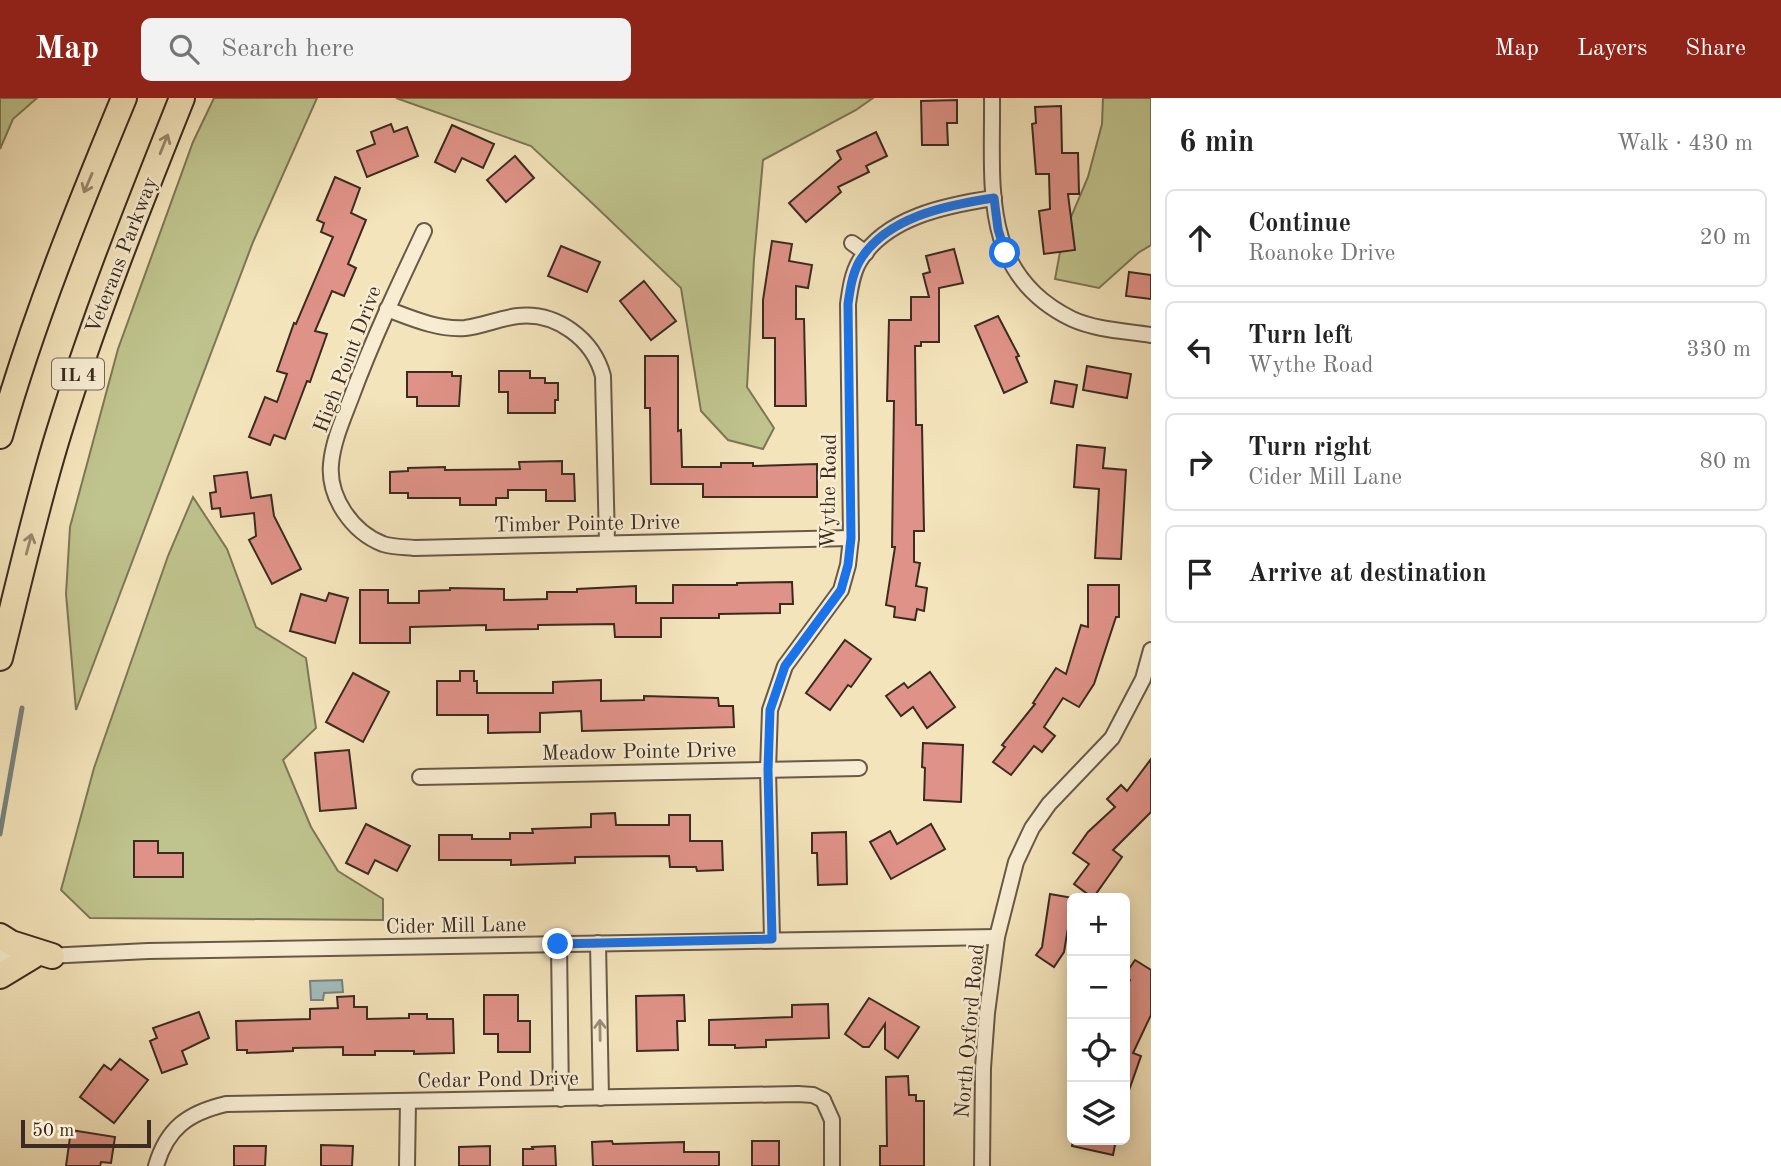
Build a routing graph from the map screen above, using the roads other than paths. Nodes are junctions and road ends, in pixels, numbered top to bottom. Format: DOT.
graph roads {
  1 [pos="124,98"];
  2 [pos="183,98"];
  3 [pos="992,98"];
  4 [pos="994,198"];
  5 [pos="424,231"];
  6 [pos="852,243"];
  7 [pos="866,253"];
  8 [pos="387,309"];
  9 [pos="1151,335"];
  10 [pos="0,436"];
  11 [pos="340,506"];
  12 [pos="851,538"];
  13 [pos="607,543"];
  14 [pos="1151,650"];
  15 [pos="0,658"];
  16 [pos="859,768"];
  17 [pos="768,770"];
  18 [pos="420,776"];
  19 [pos="0,936"];
  20 [pos="997,937"];
  21 [pos="772,939"];
  22 [pos="598,943"];
  23 [pos="558,944"];
  24 [pos="43,956"];
  25 [pos="0,957"];
  26 [pos="0,976"];
  27 [pos="601,1098"];
  28 [pos="561,1099"];
  29 [pos="408,1101"];
  30 [pos="156,1166"];
  31 [pos="407,1166"];
  32 [pos="832,1166"];
  33 [pos="982,1166"];
  1 -- 10 [label="highway, IL 4, one-way"];
  15 -- 2 [label="highway, Veterans Parkway / IL 4, one-way"];
  3 -- 4 [label="street"];
  4 -- 7 [label="street, Wythe Road"];
  4 -- 9 [label="street"];
  5 -- 8 [label="street, High Point Drive"];
  6 -- 7 [label="street"];
  7 -- 12 [label="street, Wythe Road"];
  8 -- 11 [label="street, High Point Drive"];
  8 -- 13 [label="street"];
  11 -- 13 [label="street, Timber Pointe Drive"];
  12 -- 13 [label="street, Timber Pointe Drive"];
  12 -- 17 [label="street, Wythe Road"];
  14 -- 20 [label="street, North Oxford Road"];
  16 -- 17 [label="street, Meadow Pointe Drive"];
  17 -- 18 [label="street, Meadow Pointe Drive"];
  17 -- 21 [label="street, Wythe Road"];
  19 -- 24 [label="highway"];
  20 -- 21 [label="street, Cider Mill Lane"];
  20 -- 33 [label="street, North Oxford Road"];
  21 -- 22 [label="street, Cider Mill Lane"];
  22 -- 23 [label="street, Cider Mill Lane"];
  27 -- 22 [label="street, one-way"];
  23 -- 24 [label="street, Cider Mill Lane"];
  23 -- 28 [label="street"];
  24 -- 25 [label="street, Cider Mill Lane"];
  24 -- 26 [label="highway"];
  27 -- 28 [label="street, Cedar Pond Drive"];
  27 -- 32 [label="street, Cedar Pond Drive"];
  28 -- 29 [label="street, Cedar Pond Drive"];
  29 -- 30 [label="street, Cedar Pond Drive"];
  29 -- 31 [label="street"];
}
